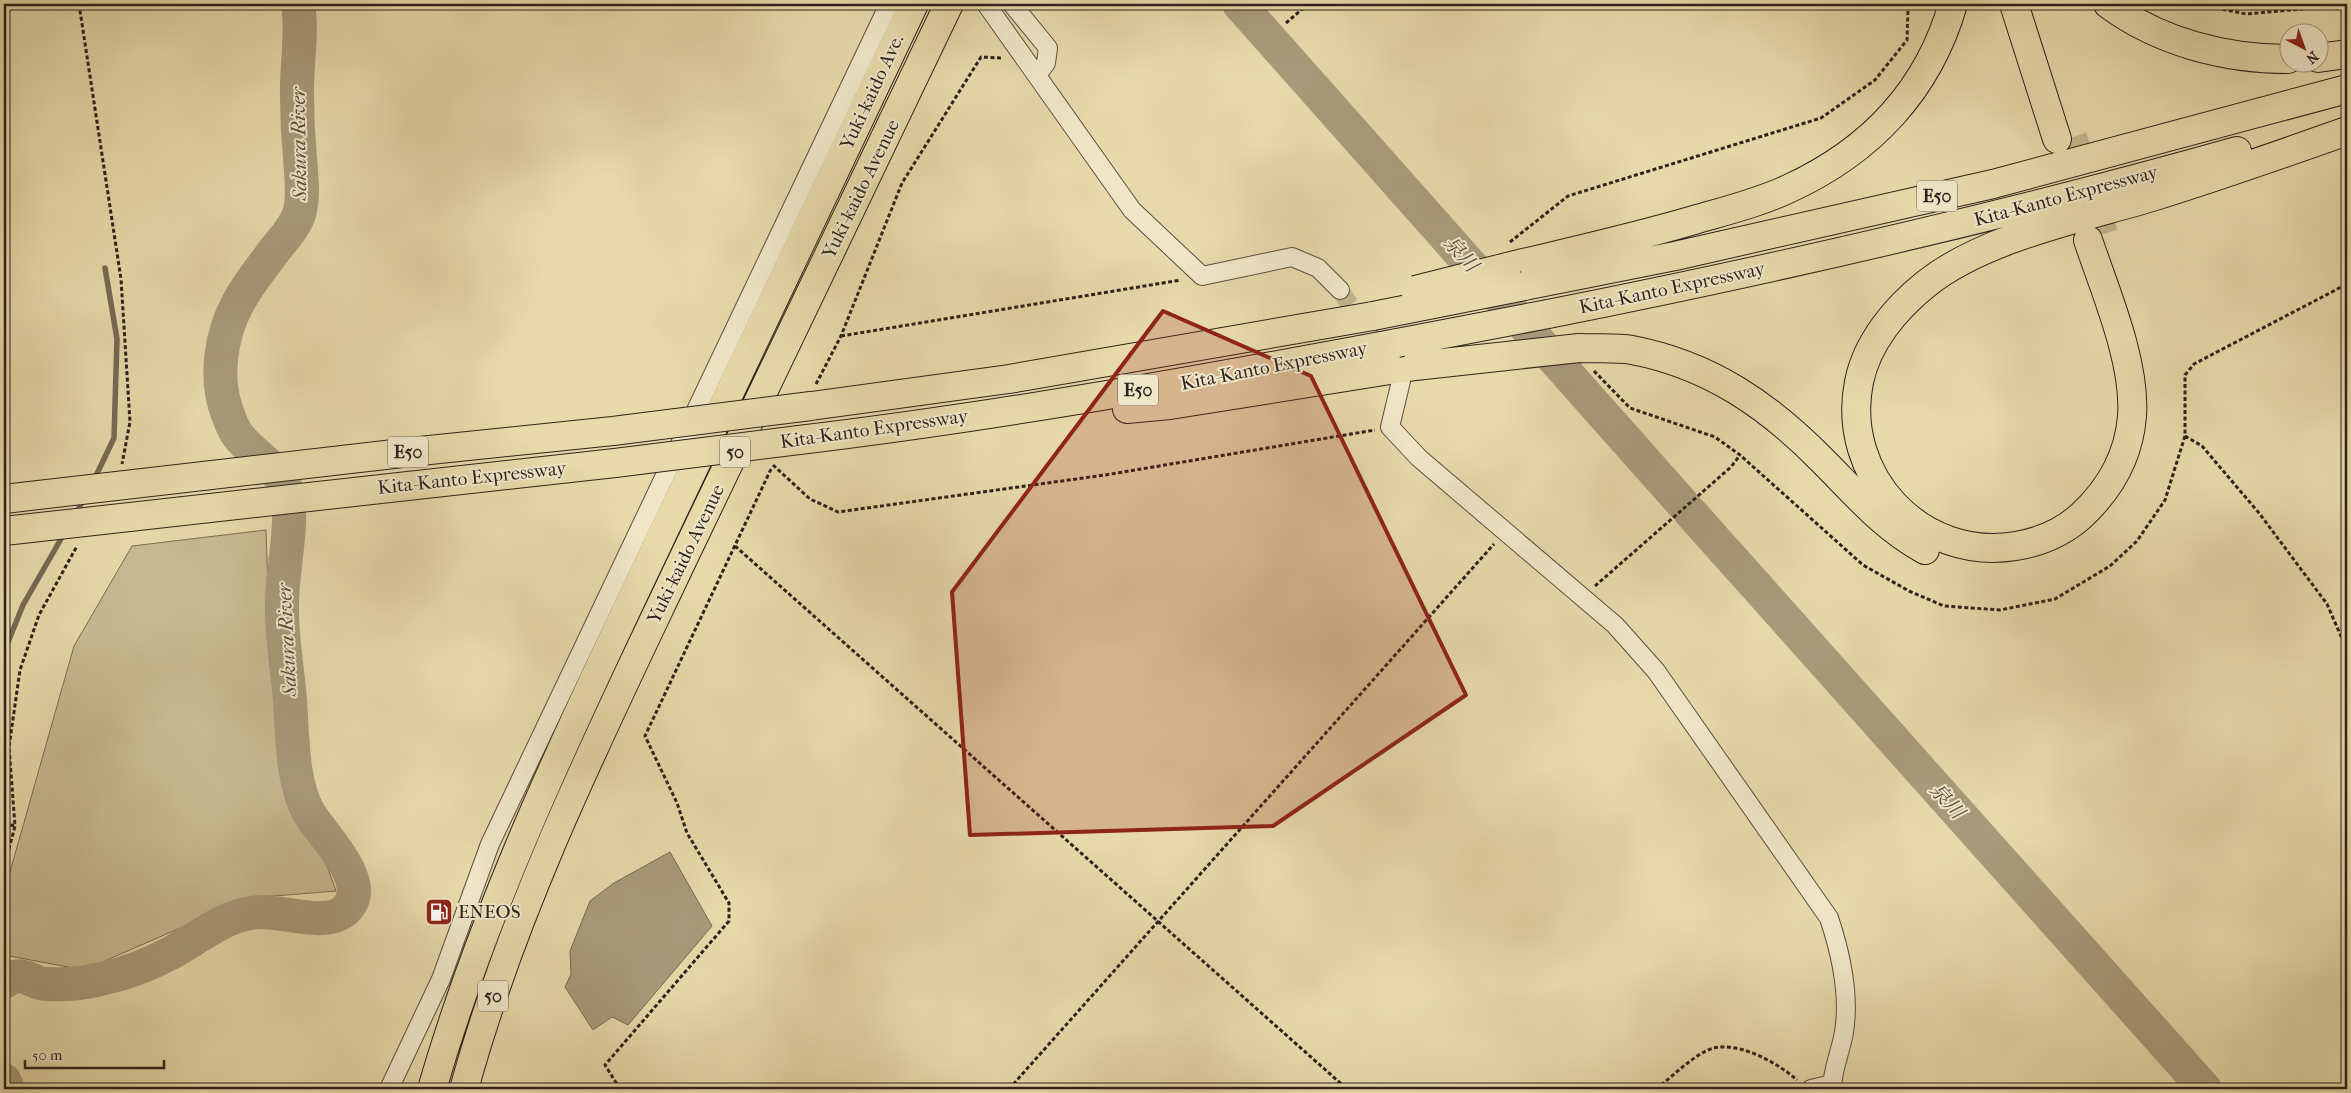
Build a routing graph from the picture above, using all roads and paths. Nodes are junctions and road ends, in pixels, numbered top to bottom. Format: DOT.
graph roads {
  1 [pos="79,4"];
  2 [pos="889,4"];
  3 [pos="914,4"];
  4 [pos="950,4"];
  5 [pos="986,4"];
  6 [pos="1012,4"];
  7 [pos="1308,4"];
  8 [pos="1953,4"];
  9 [pos="2014,4"];
  10 [pos="2031,4"];
  11 [pos="2108,4"];
  12 [pos="2197,4"];
  13 [pos="2347,5"];
  14 [pos="1286,23"];
  15 [pos="2347,54"];
  16 [pos="2328,57"];
  17 [pos="2278,58"];
  18 [pos="1007,64"];
  19 [pos="1037,74"];
  20 [pos="2347,89"];
  21 [pos="2347,120"];
  22 [pos="2347,131"];
  23 [pos="1202,276"];
  24 [pos="1516,277"];
  25 [pos="1358,303"];
  26 [pos="1408,373"];
  27 [pos="1390,427"];
  28 [pos="878,430"];
  29 [pos="2186,436"];
  30 [pos="1740,455"];
  31 [pos="119,469"];
  32 [pos="4,499"];
  33 [pos="4,531"];
  34 [pos="1504,533"];
  35 [pos="81,538"];
  36 [pos="735,546"];
  37 [pos="1583,596"];
  38 [pos="2347,650"];
  39 [pos="4,823"];
  40 [pos="15,826"];
  41 [pos="4,868"];
  42 [pos="1158,922"];
  43 [pos="1832,1086"];
  44 [pos="1806,1087"];
  45 [pos="389,1089"];
  46 [pos="432,1089"];
  47 [pos="464,1089"];
  48 [pos="620,1089"];
  49 [pos="1009,1089"];
  50 [pos="1347,1089"];
  51 [pos="1656,1089"];
  1 -- 31 [label="path"];
  2 -- 45 [label="street"];
  3 -- 46 [label="highway, Yuki-kaido Avenue / 50"];
  4 -- 47 [label="highway, Yuki-kaido Avenue / 50"];
  5 -- 19 [label="street"];
  6 -- 19 [label="street"];
  7 -- 14 [label="path"];
  8 -- 24 [label="highway"];
  9 -- 10 [label="highway"];
  11 -- 17 [label="highway"];
  12 -- 13 [label="path"];
  15 -- 16 [label="highway"];
  18 -- 23 [label="path"];
  19 -- 23 [label="street"];
  20 -- 24 [label="highway, Kita-Kanto Expressway / E50"];
  21 -- 28 [label="highway, Kita-Kanto Expressway / E50, bridge"];
  22 -- 26 [label="highway, bridge"];
  23 -- 25 [label="street"];
  24 -- 25 [label="highway, Kita-Kanto Expressway / E50, bridge"];
  25 -- 32 [label="highway, Kita-Kanto Expressway / E50, bridge"];
  26 -- 27 [label="street"];
  26 -- 28 [label="highway"];
  27 -- 34 [label="street"];
  27 -- 36 [label="path"];
  28 -- 33 [label="highway, Kita-Kanto Expressway / E50, bridge"];
  29 -- 38 [label="path"];
  30 -- 37 [label="path"];
  34 -- 37 [label="street"];
  34 -- 42 [label="path"];
  35 -- 40 [label="path"];
  36 -- 42 [label="path"];
  36 -- 48 [label="path"];
  37 -- 43 [label="street"];
  39 -- 40 [label="path"];
  40 -- 41 [label="path"];
  42 -- 49 [label="path"];
  42 -- 50 [label="path"];
  43 -- 44 [label="street"];
  44 -- 51 [label="path"];
}
